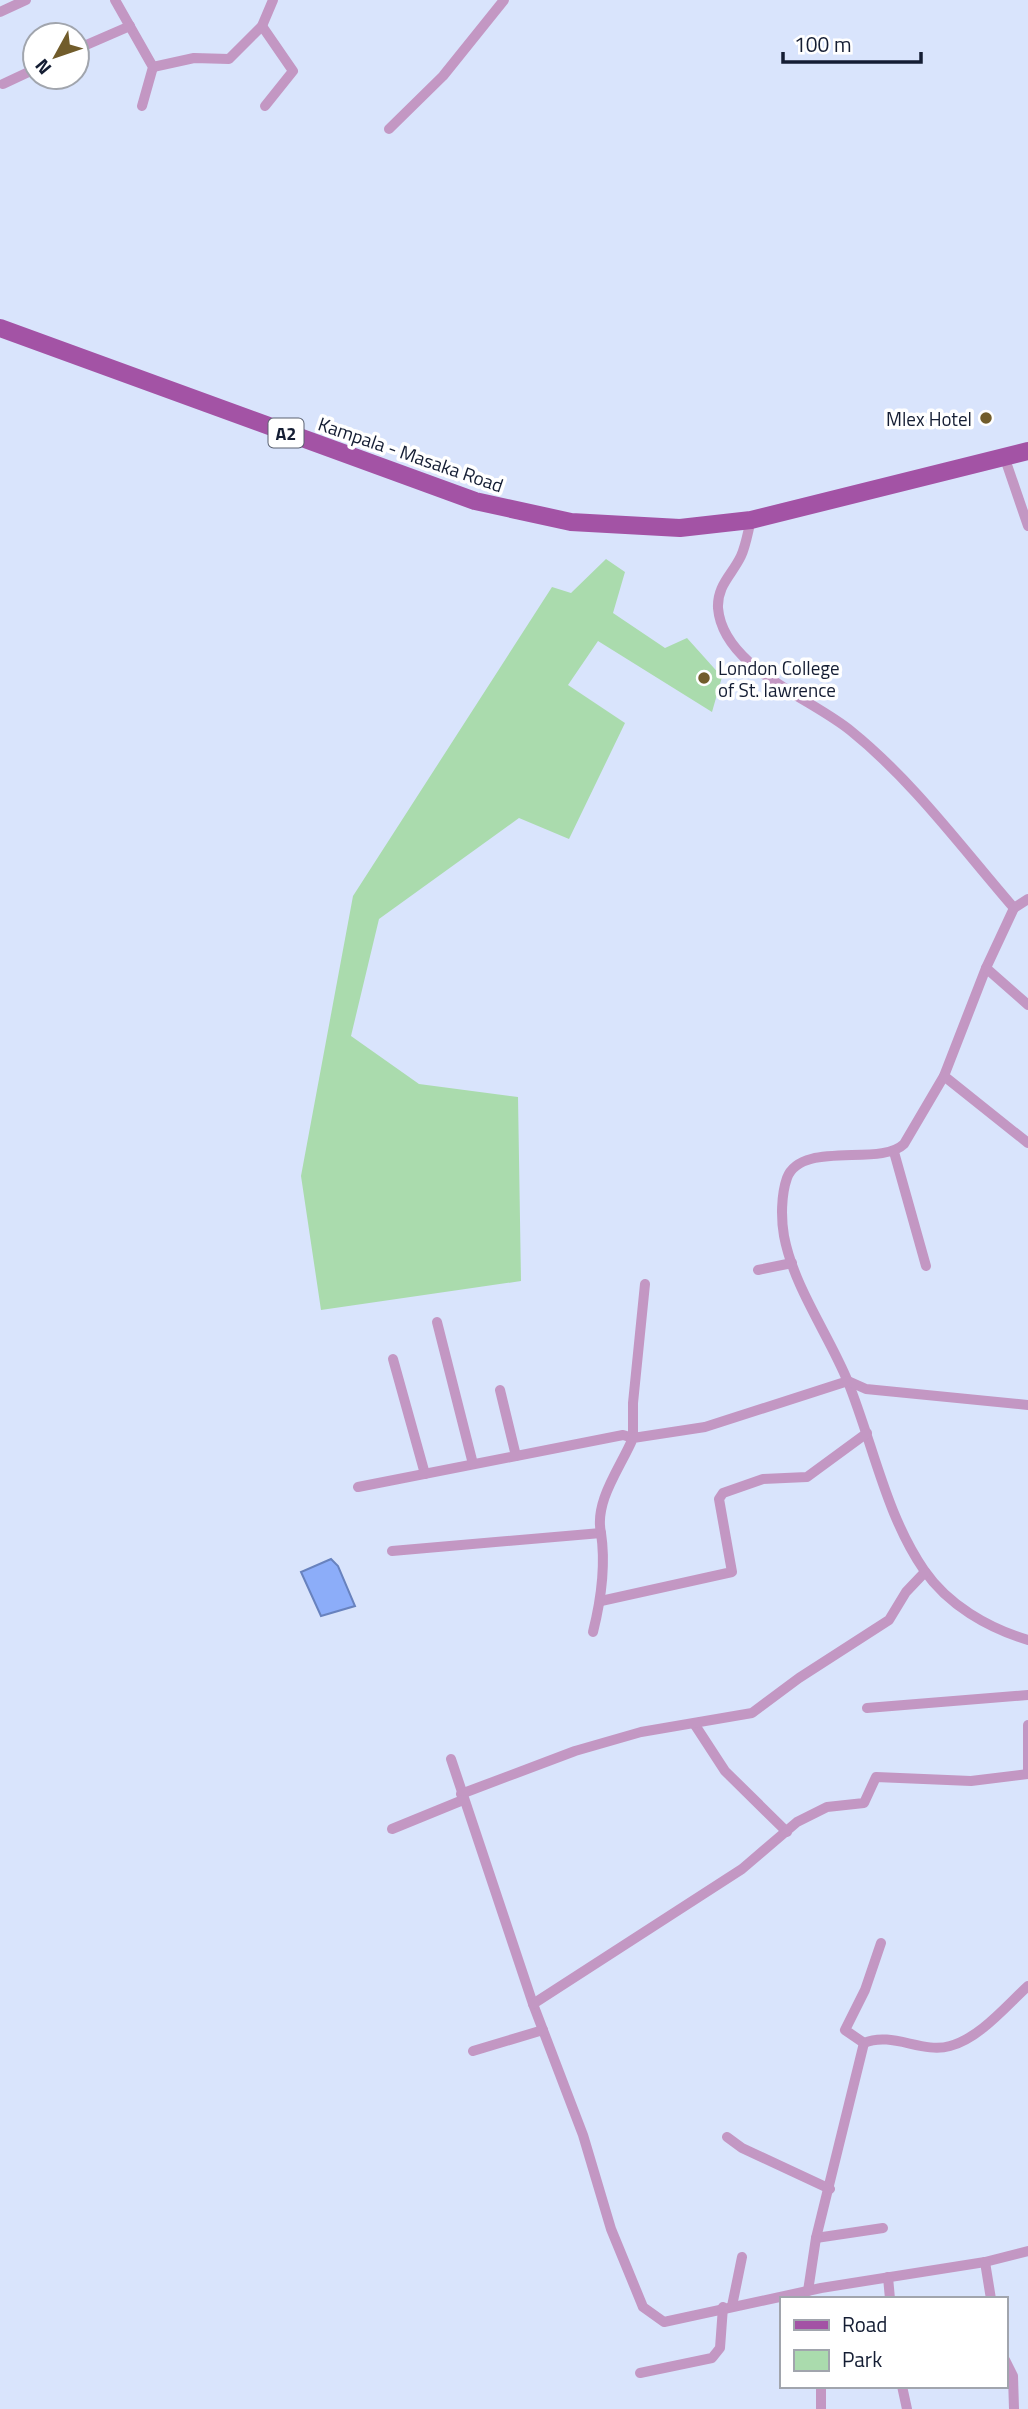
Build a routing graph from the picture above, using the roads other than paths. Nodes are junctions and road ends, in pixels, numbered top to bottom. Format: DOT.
graph roads {
  1 [pos="116,0"];
  2 [pos="273,0"];
  3 [pos="505,0"];
  4 [pos="25,1"];
  5 [pos="0,12"];
  6 [pos="131,26"];
  7 [pos="262,26"];
  8 [pos="91,43"];
  9 [pos="153,67"];
  10 [pos="21,76"];
  11 [pos="3,84"];
  12 [pos="142,106"];
  13 [pos="265,106"];
  14 [pos="389,129"];
  15 [pos="0,328"];
  16 [pos="1028,451"];
  17 [pos="1004,456"];
  18 [pos="751,520"];
  19 [pos="1028,526"];
  20 [pos="1028,899"];
  21 [pos="1014,908"];
  22 [pos="986,968"];
  23 [pos="1028,1005"];
  24 [pos="944,1076"];
  25 [pos="1028,1143"];
  26 [pos="894,1152"];
  27 [pos="792,1263"];
  28 [pos="926,1266"];
  29 [pos="758,1270"];
  30 [pos="645,1284"];
  31 [pos="437,1322"];
  32 [pos="393,1359"];
  33 [pos="848,1381"];
  34 [pos="500,1390"];
  35 [pos="1028,1405"];
  36 [pos="867,1433"];
  37 [pos="634,1438"];
  38 [pos="516,1456"];
  39 [pos="473,1464"];
  40 [pos="425,1474"];
  41 [pos="358,1487"];
  42 [pos="601,1533"];
  43 [pos="392,1550"];
  44 [pos="925,1572"];
  45 [pos="601,1601"];
  46 [pos="593,1632"];
  47 [pos="1028,1640"];
  48 [pos="1028,1695"];
  49 [pos="867,1708"];
  50 [pos="695,1725"];
  51 [pos="1028,1725"];
  52 [pos="451,1759"];
  53 [pos="1028,1774"];
  54 [pos="462,1797"];
  55 [pos="393,1829"];
  56 [pos="787,1832"];
  57 [pos="881,1943"];
  58 [pos="1028,1986"];
  59 [pos="533,2004"];
  60 [pos="543,2030"];
  61 [pos="864,2043"];
  62 [pos="472,2052"];
  63 [pos="727,2137"];
  64 [pos="830,2189"];
  65 [pos="883,2228"];
  66 [pos="816,2238"];
  67 [pos="1028,2251"];
  68 [pos="742,2257"];
  69 [pos="985,2262"];
  70 [pos="888,2277"];
  71 [pos="808,2291"];
  72 [pos="821,2293"];
  73 [pos="890,2297"];
  74 [pos="991,2297"];
  75 [pos="727,2307"];
  76 [pos="1007,2364"];
  77 [pos="640,2373"];
  78 [pos="821,2388"];
  79 [pos="902,2388"];
  80 [pos="821,2409"];
  81 [pos="907,2409"];
  82 [pos="1014,2409"];
  1 -- 6 [label="street"];
  2 -- 7 [label="street"];
  3 -- 14 [label="street"];
  4 -- 5 [label="street"];
  6 -- 8 [label="street"];
  6 -- 9 [label="street"];
  7 -- 9 [label="street"];
  7 -- 13 [label="street"];
  9 -- 12 [label="street"];
  10 -- 11 [label="street"];
  15 -- 18 [label="main road, Kampala - Masaka Road / A2"];
  16 -- 17 [label="main road, Kampala - Masaka Road / A2"];
  17 -- 18 [label="main road, Kampala - Masaka Road / A2"];
  17 -- 19 [label="street"];
  18 -- 21 [label="street"];
  20 -- 21 [label="street"];
  21 -- 22 [label="street"];
  22 -- 23 [label="street"];
  22 -- 24 [label="street"];
  24 -- 25 [label="street"];
  24 -- 26 [label="street"];
  26 -- 27 [label="street"];
  26 -- 28 [label="street"];
  27 -- 29 [label="street"];
  27 -- 33 [label="street"];
  30 -- 37 [label="street"];
  31 -- 39 [label="street"];
  32 -- 40 [label="street"];
  33 -- 35 [label="street"];
  33 -- 36 [label="street"];
  33 -- 37 [label="street"];
  34 -- 38 [label="street"];
  36 -- 44 [label="street"];
  36 -- 45 [label="street"];
  37 -- 38 [label="street"];
  37 -- 42 [label="street"];
  38 -- 39 [label="street"];
  39 -- 40 [label="street"];
  40 -- 41 [label="street"];
  42 -- 43 [label="street"];
  42 -- 45 [label="street"];
  44 -- 47 [label="street"];
  44 -- 50 [label="street"];
  45 -- 46 [label="street"];
  48 -- 49 [label="street"];
  50 -- 54 [label="street"];
  50 -- 56 [label="street"];
  51 -- 53 [label="street"];
  52 -- 54 [label="street"];
  53 -- 56 [label="street"];
  54 -- 55 [label="street"];
  54 -- 59 [label="street"];
  56 -- 59 [label="street"];
  57 -- 61 [label="street"];
  58 -- 61 [label="street"];
  59 -- 60 [label="street"];
  60 -- 62 [label="street"];
  60 -- 75 [label="street"];
  61 -- 64 [label="street"];
  63 -- 64 [label="street"];
  64 -- 66 [label="street"];
  65 -- 66 [label="street"];
  66 -- 71 [label="street"];
  67 -- 69 [label="street"];
  68 -- 75 [label="street"];
  69 -- 70 [label="street"];
  69 -- 74 [label="street"];
  70 -- 72 [label="street"];
  70 -- 73 [label="street"];
  71 -- 72 [label="street"];
  71 -- 75 [label="street"];
  75 -- 77 [label="street"];
  76 -- 82 [label="street"];
  78 -- 80 [label="street"];
  79 -- 81 [label="street"];
}
